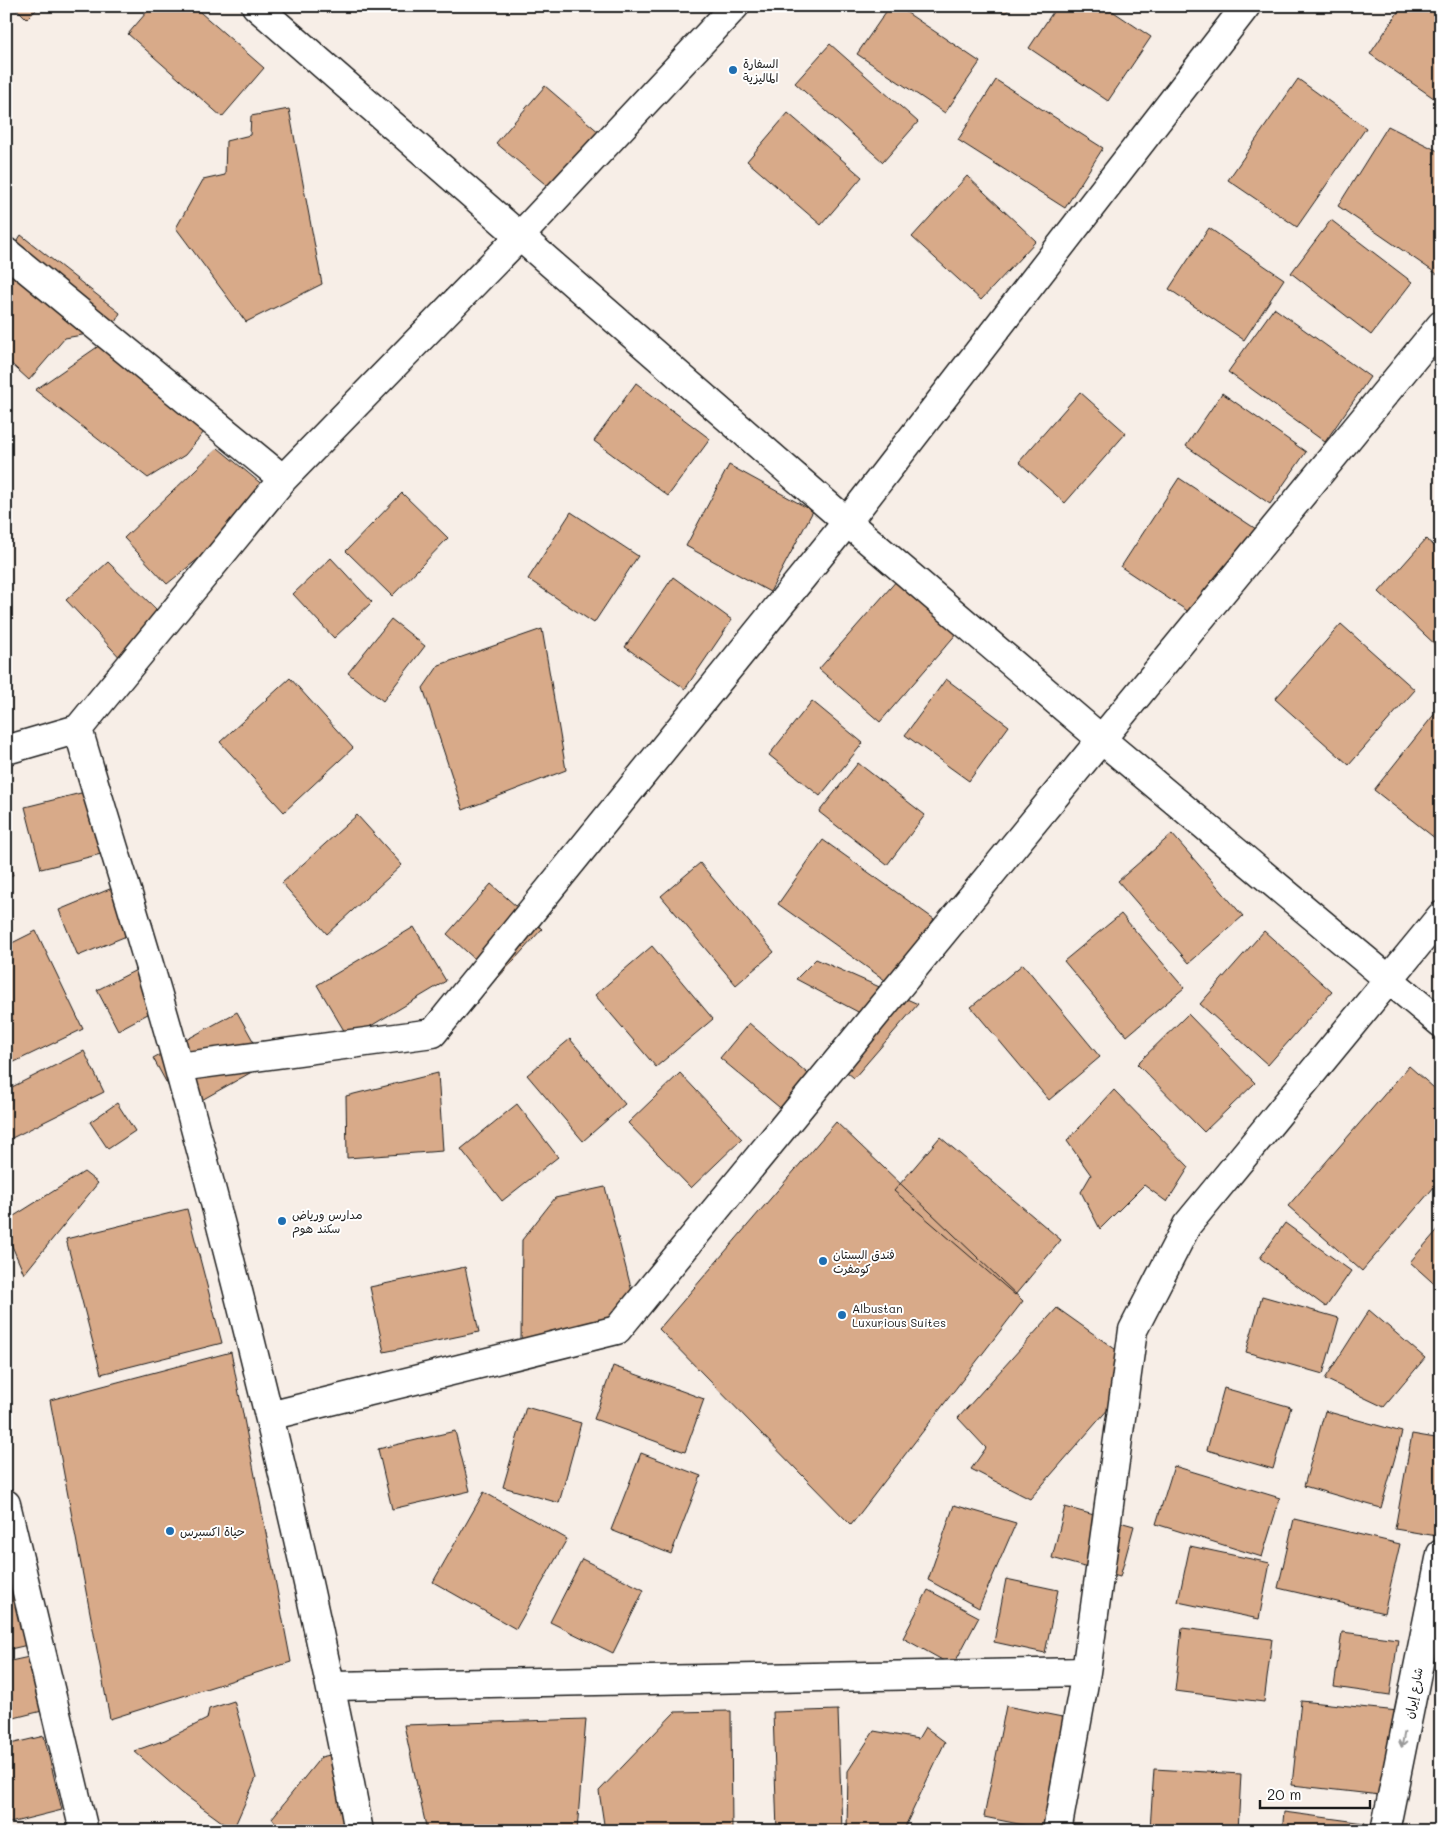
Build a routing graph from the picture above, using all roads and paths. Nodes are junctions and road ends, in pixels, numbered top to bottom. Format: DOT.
graph roads {
  1 [pos="735,6"];
  2 [pos="1246,6"];
  3 [pos="261,8"];
  4 [pos="520,236"];
  5 [pos="6,252"];
  6 [pos="1441,325"];
  7 [pos="284,479"];
  8 [pos="848,522"];
  9 [pos="78,729"];
  10 [pos="1101,739"];
  11 [pos="6,750"];
  12 [pos="1441,916"];
  13 [pos="1388,980"];
  14 [pos="1441,1023"];
  15 [pos="178,1067"];
  16 [pos="269,1416"];
  17 [pos="6,1504"];
  18 [pos="1441,1554"];
  19 [pos="1086,1672"];
  20 [pos="332,1686"];
  21 [pos="84,1831"];
  22 [pos="359,1831"];
  23 [pos="1058,1831"];
  24 [pos="1385,1831"];
  1 -- 4 [label="street"];
  2 -- 8 [label="street"];
  3 -- 4 [label="street"];
  4 -- 7 [label="street"];
  4 -- 8 [label="street"];
  5 -- 7 [label="street"];
  6 -- 10 [label="street"];
  7 -- 9 [label="street"];
  8 -- 10 [label="street"];
  8 -- 15 [label="street"];
  9 -- 11 [label="street"];
  9 -- 15 [label="street"];
  10 -- 13 [label="street"];
  10 -- 16 [label="street"];
  12 -- 13 [label="street"];
  13 -- 14 [label="street"];
  13 -- 19 [label="street"];
  15 -- 16 [label="street"];
  16 -- 20 [label="street"];
  17 -- 21 [label="street"];
  18 -- 24 [label="street, شارع إيران, one-way"];
  19 -- 20 [label="street"];
  19 -- 23 [label="street"];
  20 -- 22 [label="street"];
}
